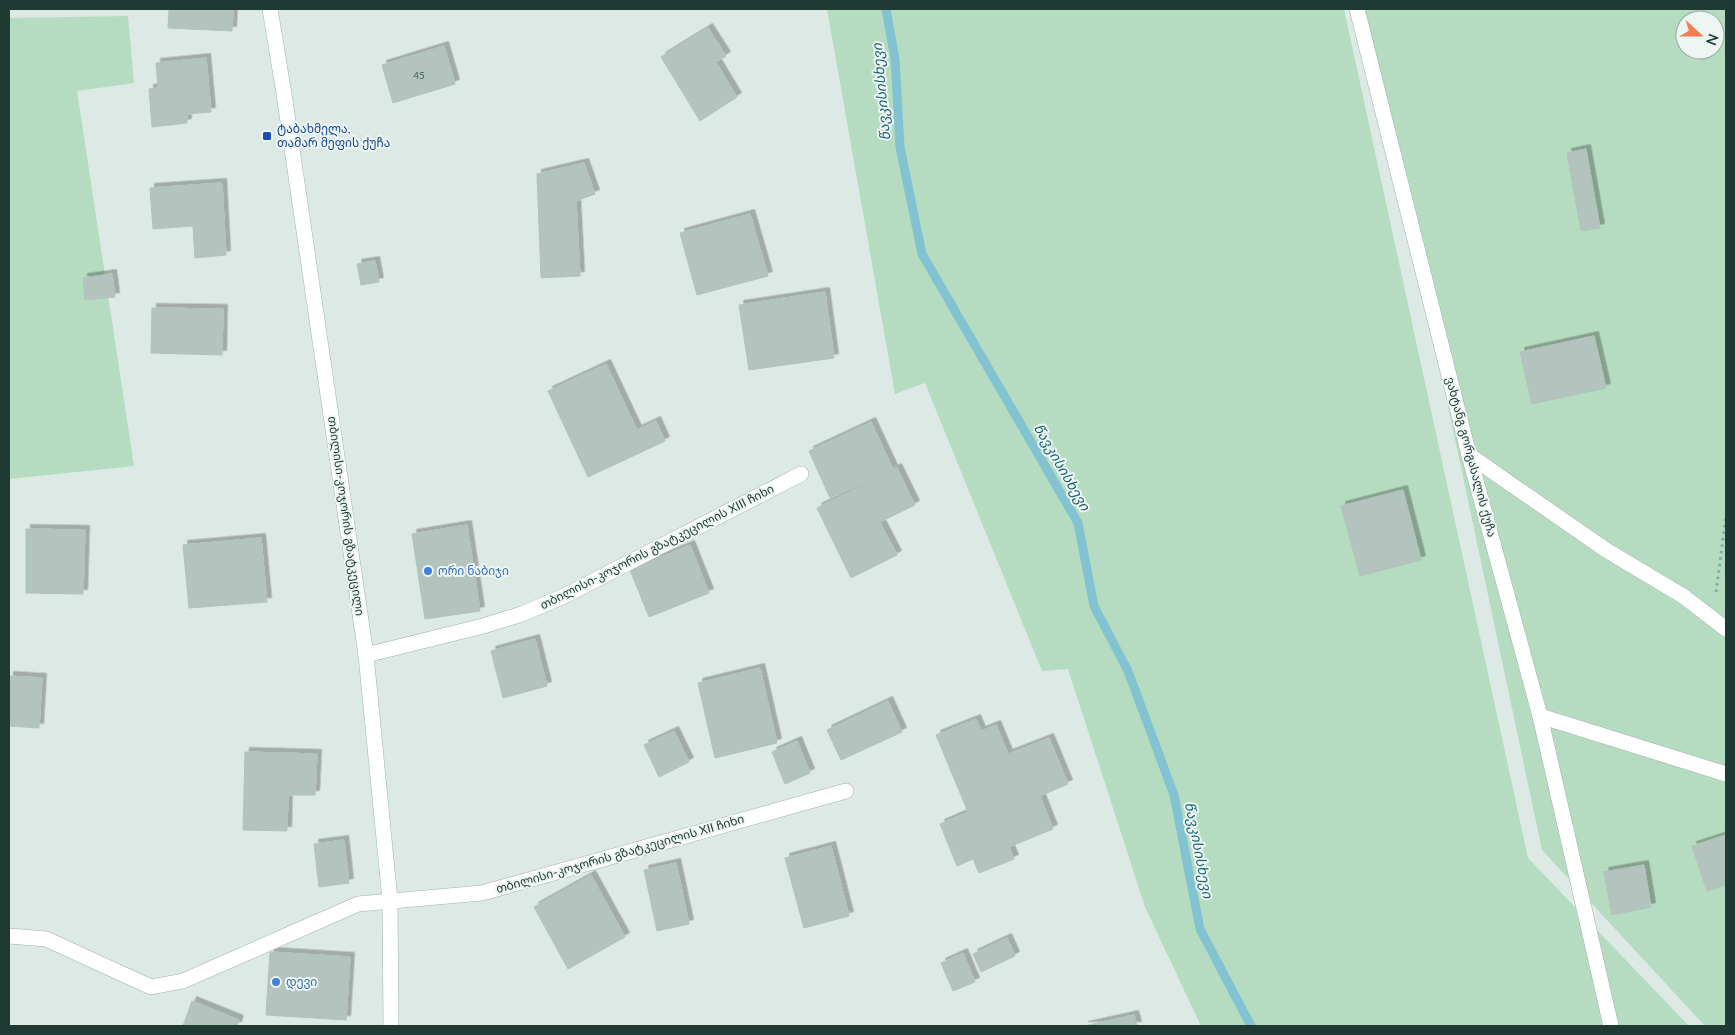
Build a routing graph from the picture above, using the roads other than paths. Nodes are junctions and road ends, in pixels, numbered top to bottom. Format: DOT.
graph roads {
  1 [pos="270,9"];
  2 [pos="1358,9"];
  3 [pos="1469,455"];
  4 [pos="801,474"];
  5 [pos="1726,629"];
  6 [pos="366,656"];
  7 [pos="1540,716"];
  8 [pos="1726,774"];
  9 [pos="846,791"];
  10 [pos="390,900"];
  11 [pos="9,936"];
  12 [pos="391,1026"];
  13 [pos="1611,1026"];
  1 -- 6 [label="street, თბილისი-კოჯორის გზატკეცილი"];
  2 -- 3 [label="street, ვახტანგ გორგასალის ქუჩა"];
  3 -- 5 [label="street"];
  3 -- 7 [label="street, ვახტანგ გორგასალის ქუჩა"];
  4 -- 6 [label="street, თბილისი-კოჯორის გზატკეცილის XIII ჩიხი"];
  6 -- 10 [label="street, თბილისი-კოჯორის გზატკეცილი"];
  7 -- 8 [label="street"];
  7 -- 13 [label="street, ვახტანგ გორგასალის ქუჩა"];
  9 -- 10 [label="street, თბილისი-კოჯორის გზატკეცილის XII ჩიხი"];
  10 -- 11 [label="street, თბილისი-კოჯორის გზატკეცილის XII ჩიხი"];
  10 -- 12 [label="street, თბილისი-კოჯორის გზატკეცილი"];
}
